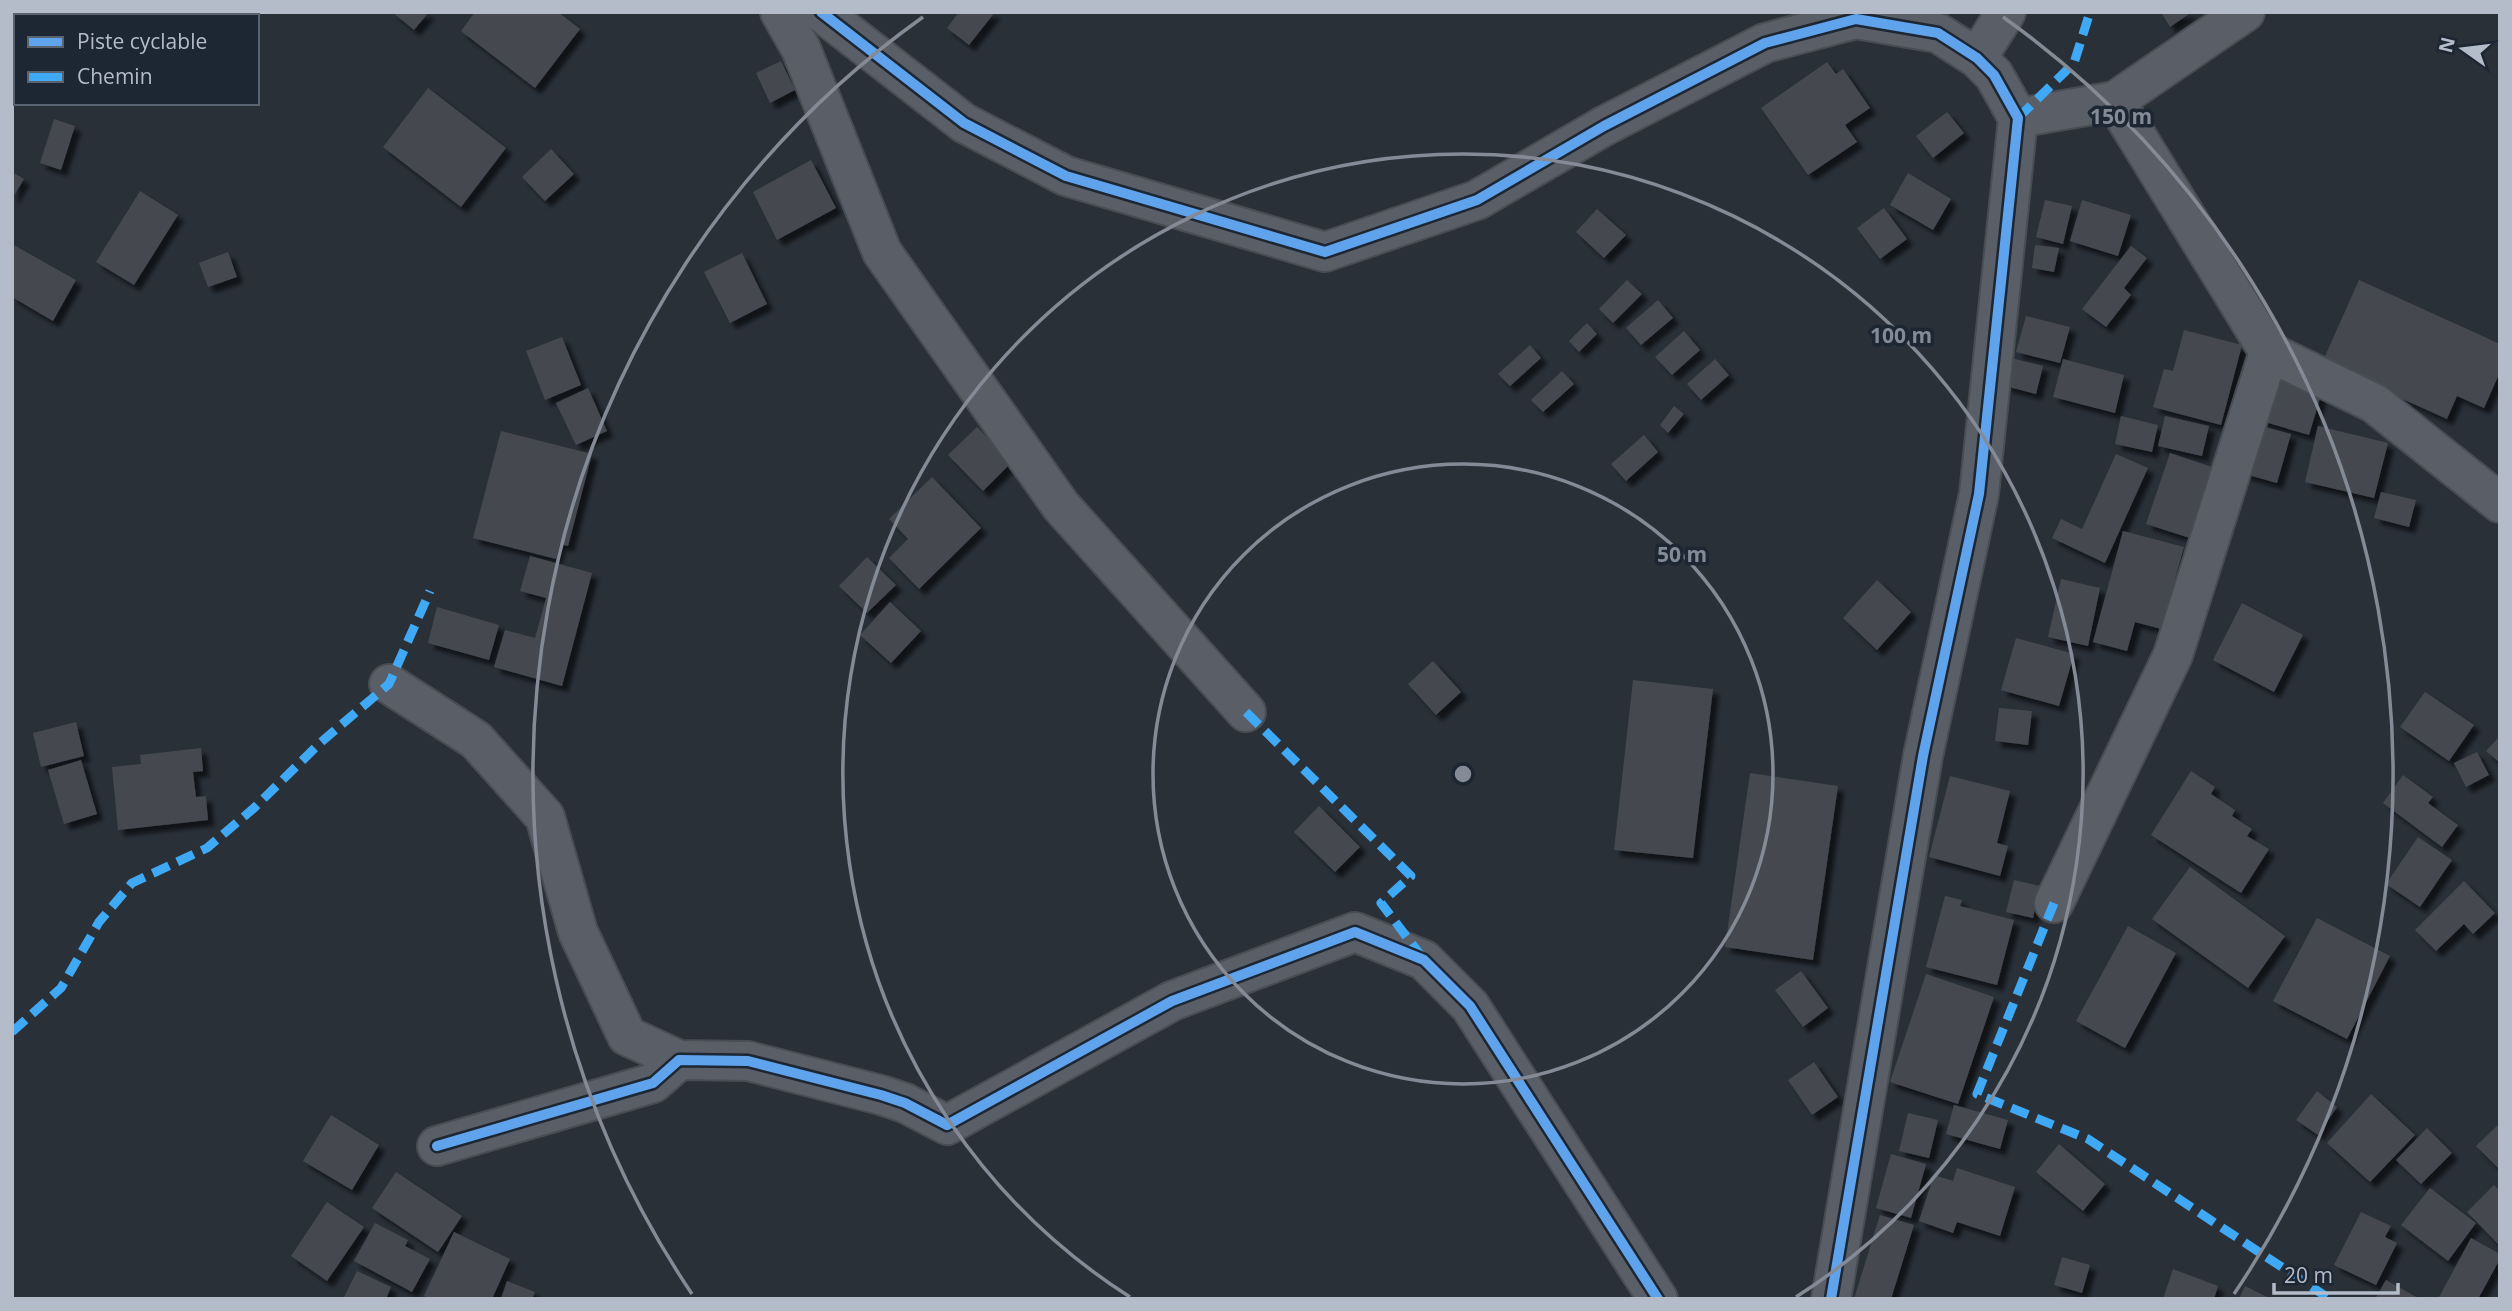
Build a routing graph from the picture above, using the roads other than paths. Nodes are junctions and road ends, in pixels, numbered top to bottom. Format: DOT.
graph roads {
  1 [pos="780,12"];
  2 [pos="821,12"];
  3 [pos="2006,12"];
  4 [pos="2245,12"];
  5 [pos="1977,58"];
  6 [pos="2115,101"];
  7 [pos="2018,118"];
  8 [pos="2269,352"];
  9 [pos="2500,503"];
  10 [pos="389,684"];
  11 [pos="1247,712"];
  12 [pos="2054,903"];
  13 [pos="679,1060"];
  14 [pos="438,1146"];
  15 [pos="1658,1299"];
  16 [pos="1830,1299"];
  1 -- 11 [label="street"];
  2 -- 5 [label="street"];
  3 -- 5 [label="street"];
  4 -- 6 [label="street"];
  5 -- 7 [label="street"];
  6 -- 7 [label="street"];
  6 -- 8 [label="street"];
  7 -- 16 [label="street"];
  8 -- 9 [label="street"];
  8 -- 12 [label="street"];
  10 -- 13 [label="street"];
  13 -- 14 [label="street"];
  13 -- 15 [label="street"];
}
